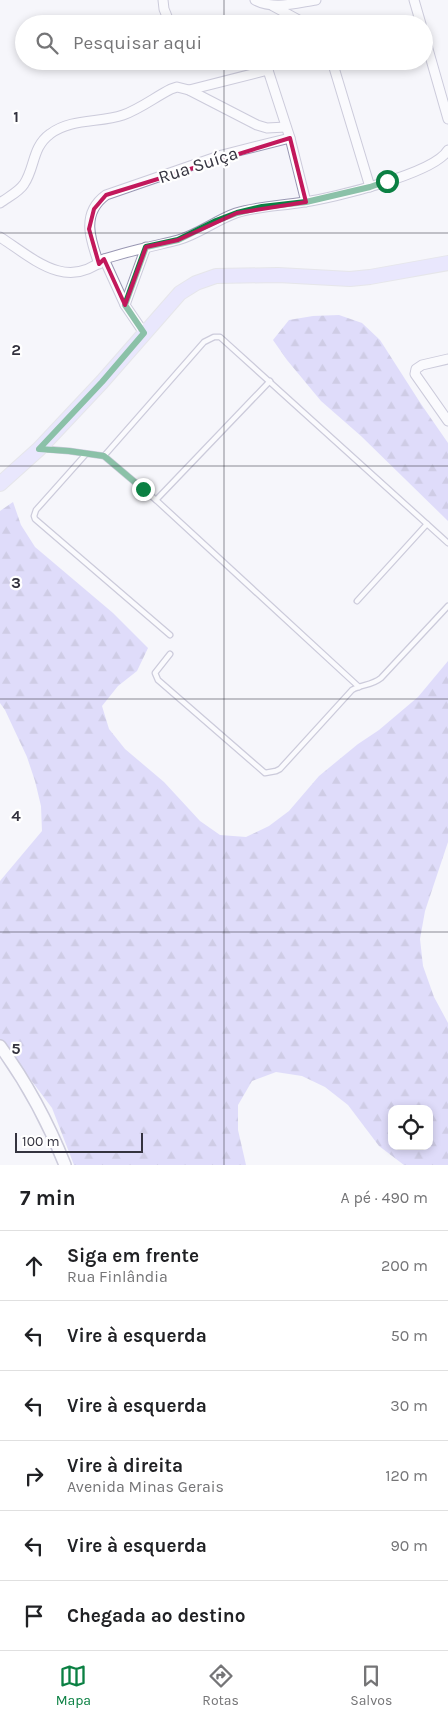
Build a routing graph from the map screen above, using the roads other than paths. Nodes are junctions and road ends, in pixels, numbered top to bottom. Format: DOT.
graph roads {
  1 [pos="163,0"];
  2 [pos="316,0"];
  3 [pos="414,0"];
  4 [pos="259,2"];
  5 [pos="273,6"];
  6 [pos="167,15"];
  7 [pos="290,15"];
  8 [pos="418,15"];
  9 [pos="433,66"];
  10 [pos="254,70"];
  11 [pos="268,70"];
  12 [pos="334,70"];
  13 [pos="189,90"];
  14 [pos="448,119"];
  15 [pos="286,127"];
  16 [pos="290,138"];
  17 [pos="448,150"];
  18 [pos="370,187"];
  19 [pos="306,202"];
  20 [pos="0,203"];
  21 [pos="0,237"];
  22 [pos="146,247"];
  23 [pos="101,262"];
  24 [pos="446,267"];
  25 [pos="125,305"];
  26 [pos="144,333"];
  27 [pos="448,359"];
  28 [pos="270,381"];
  29 [pos="448,421"];
  30 [pos="39,449"];
  31 [pos="86,454"];
  32 [pos="104,456"];
  33 [pos="0,484"];
  34 [pos="156,500"];
  35 [pos="427,524"];
  36 [pos="448,543"];
  37 [pos="357,601"];
  38 [pos="448,606"];
  39 [pos="170,636"];
  40 [pos="170,654"];
  41 [pos="359,686"];
  42 [pos="0,1046"];
  43 [pos="65,1165"];
  1 -- 6 [label="street"];
  2 -- 5 [label="street"];
  3 -- 8 [label="street"];
  4 -- 5 [label="street"];
  5 -- 7 [label="street"];
  9 -- 14 [label="street"];
  10 -- 13 [label="street"];
  11 -- 15 [label="street"];
  12 -- 18 [label="street"];
  13 -- 15 [label="street"];
  13 -- 20 [label="street"];
  15 -- 16 [label="street"];
  16 -- 19 [label="street"];
  16 -- 23 [label="street, Rua Suíça"];
  17 -- 18 [label="street"];
  18 -- 19 [label="street"];
  19 -- 22 [label="street"];
  21 -- 23 [label="street"];
  22 -- 23 [label="street"];
  22 -- 25 [label="street"];
  23 -- 25 [label="street"];
  24 -- 26 [label="main road"];
  25 -- 26 [label="street"];
  26 -- 30 [label="main road"];
  27 -- 29 [label="street"];
  28 -- 32 [label="lane"];
  28 -- 34 [label="lane"];
  28 -- 35 [label="lane"];
  30 -- 31 [label="lane"];
  30 -- 33 [label="main road"];
  31 -- 32 [label="lane"];
  31 -- 39 [label="lane"];
  32 -- 34 [label="lane"];
  34 -- 41 [label="lane"];
  35 -- 36 [label="lane"];
  35 -- 37 [label="lane"];
  38 -- 41 [label="lane"];
  40 -- 41 [label="lane"];
  42 -- 43 [label="street"];
}
